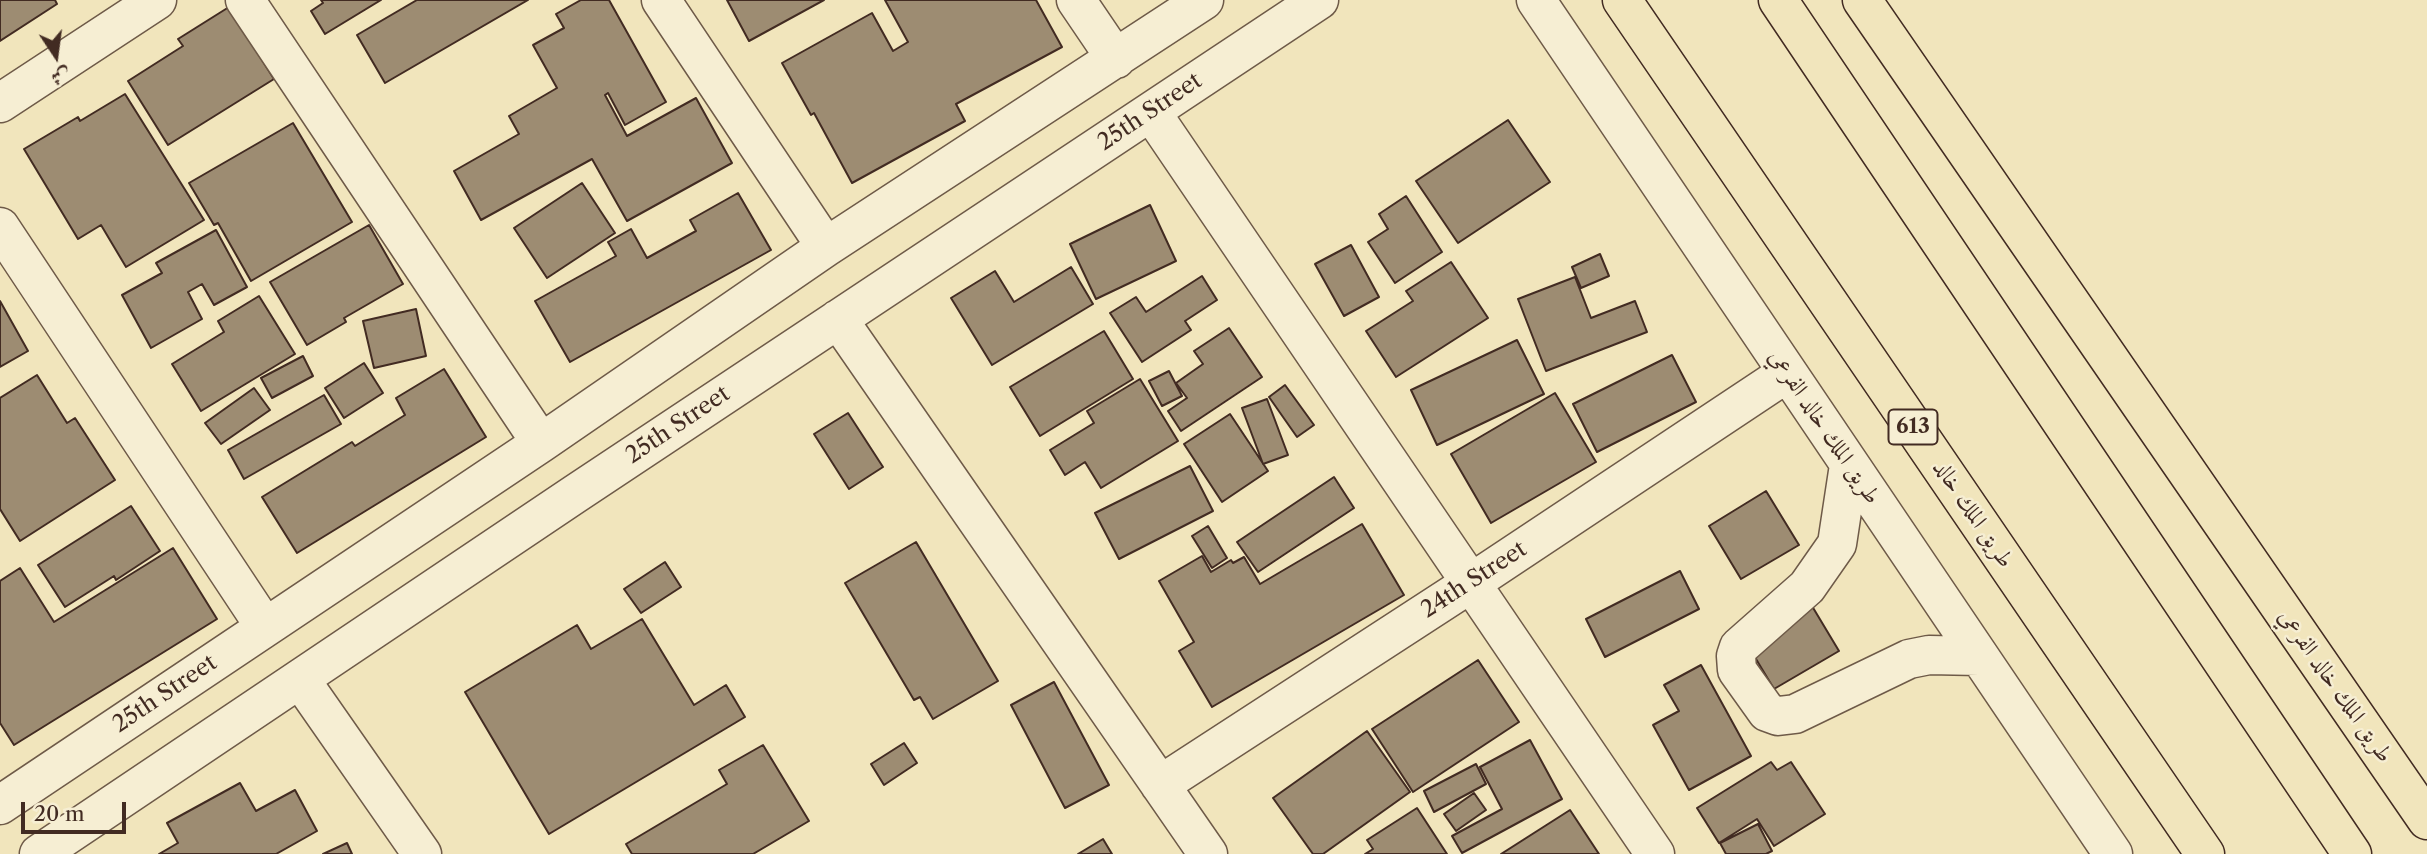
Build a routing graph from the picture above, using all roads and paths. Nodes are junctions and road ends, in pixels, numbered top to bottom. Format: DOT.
graph roads {
  1 [pos="157,0"];
  2 [pos="245,0"];
  3 [pos="662,0"];
  4 [pos="1076,0"];
  5 [pos="1204,0"];
  6 [pos="1319,0"];
  7 [pos="1536,0"];
  8 [pos="1622,0"];
  9 [pos="1777,0"];
  10 [pos="1862,0"];
  11 [pos="1116,59"];
  12 [pos="0,103"];
  13 [pos="1151,112"];
  14 [pos="0,227"];
  15 [pos="827,247"];
  16 [pos="838,319"];
  17 [pos="1787,373"];
  18 [pos="541,443"];
  19 [pos="1849,465"];
  20 [pos="1471,583"];
  21 [pos="265,627"];
  22 [pos="1979,656"];
  23 [pos="300,678"];
  24 [pos="1160,785"];
  25 [pos="0,805"];
  26 [pos="2427,820"];
  27 [pos="39,854"];
  28 [pos="422,854"];
  29 [pos="1208,854"];
  30 [pos="1656,854"];
  31 [pos="2113,854"];
  32 [pos="2205,854"];
  33 [pos="2352,854"];
  1 -- 12 [label="street"];
  2 -- 18 [label="street"];
  3 -- 15 [label="street"];
  4 -- 11 [label="street"];
  5 -- 11 [label="street, 25th Street"];
  6 -- 13 [label="street, 25th Street"];
  7 -- 17 [label="street, طريق الملك خالد الفرعي"];
  8 -- 32 [label="main road, طريق الملك خالد / 613"];
  9 -- 33 [label="main road"];
  10 -- 26 [label="main road, طريق الملك خالد الفرعي"];
  11 -- 15 [label="street, 25th Street"];
  13 -- 16 [label="street, 25th Street"];
  13 -- 20 [label="street"];
  14 -- 21 [label="street"];
  15 -- 18 [label="street, 25th Street"];
  16 -- 23 [label="street, 25th Street"];
  16 -- 24 [label="street"];
  17 -- 19 [label="street, طريق الملك خالد الفرعي"];
  17 -- 20 [label="street, 24th Street"];
  18 -- 21 [label="street, 25th Street"];
  19 -- 22 [label="street, طريق الملك خالد الفرعي"];
  19 -- 22 [label="street"];
  20 -- 24 [label="street, 24th Street"];
  20 -- 30 [label="street"];
  21 -- 25 [label="street, 25th Street"];
  22 -- 31 [label="street, طريق الملك خالد الفرعي"];
  23 -- 27 [label="street, 25th Street"];
  23 -- 28 [label="street"];
  24 -- 29 [label="street"];
}
